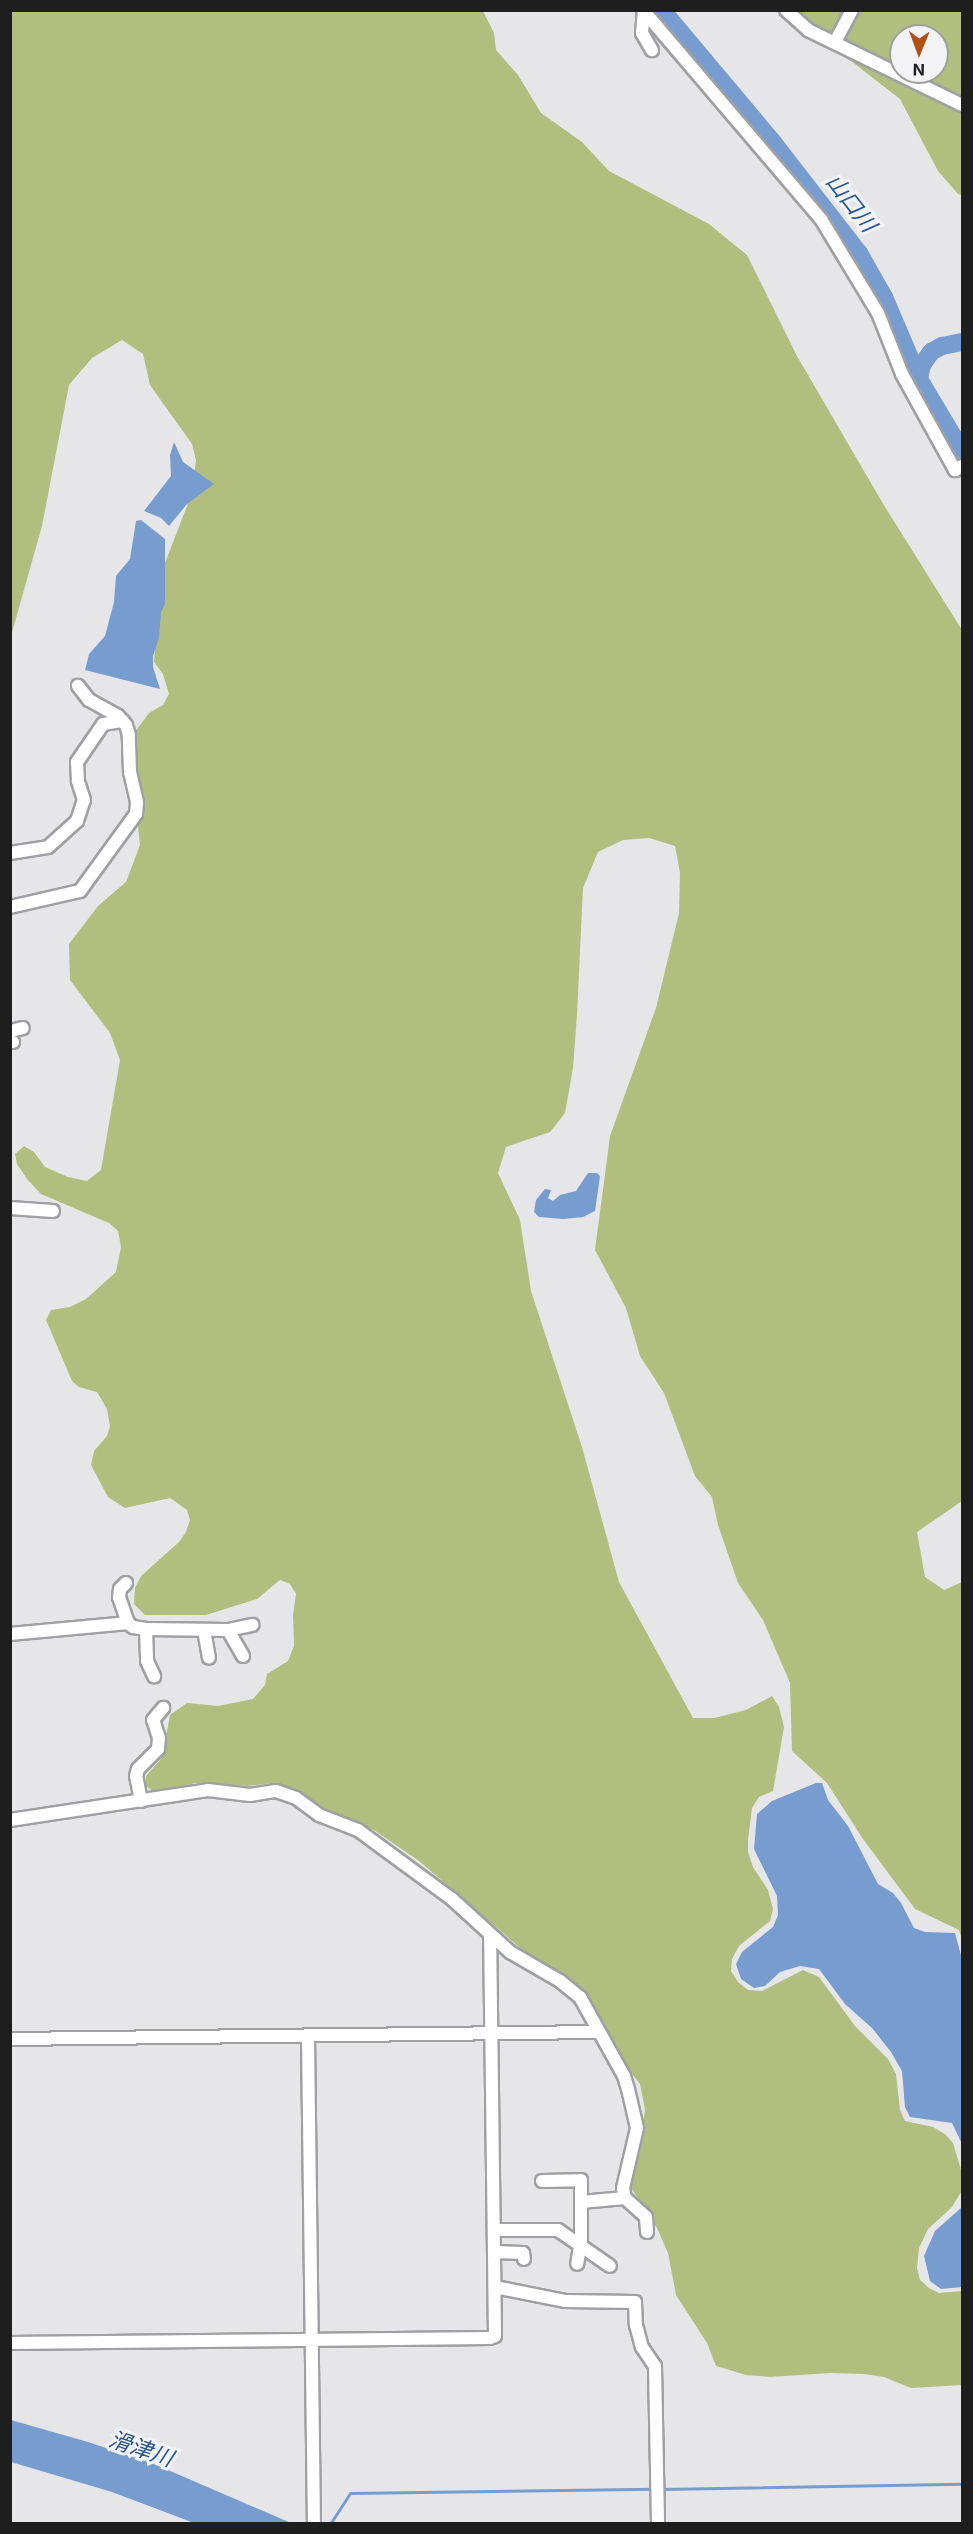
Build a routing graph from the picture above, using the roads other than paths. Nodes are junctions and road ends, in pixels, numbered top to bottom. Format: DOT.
graph roads {
  1 [pos="786,10"];
  2 [pos="852,10"];
  3 [pos="643,11"];
  4 [pos="836,42"];
  5 [pos="652,50"];
  6 [pos="963,105"];
  7 [pos="960,467"];
  8 [pos="78,686"];
  9 [pos="123,721"];
  10 [pos="10,853"];
  11 [pos="10,907"];
  12 [pos="23,1028"];
  13 [pos="11,1038"];
  14 [pos="10,1208"];
  15 [pos="52,1211"];
  16 [pos="126,1583"];
  17 [pos="128,1623"];
  18 [pos="252,1625"];
  19 [pos="146,1629"];
  20 [pos="204,1630"];
  21 [pos="228,1630"];
  22 [pos="10,1634"];
  23 [pos="243,1656"];
  24 [pos="209,1658"];
  25 [pos="153,1676"];
  26 [pos="164,1707"];
  27 [pos="141,1801"];
  28 [pos="10,1820"];
  29 [pos="490,1935"];
  30 [pos="598,2032"];
  31 [pos="491,2033"];
  32 [pos="308,2036"];
  33 [pos="10,2039"];
  34 [pos="542,2181"];
  35 [pos="625,2198"];
  36 [pos="581,2202"];
  37 [pos="494,2230"];
  38 [pos="647,2232"];
  39 [pos="580,2244"];
  40 [pos="494,2252"];
  41 [pos="524,2259"];
  42 [pos="577,2264"];
  43 [pos="610,2266"];
  44 [pos="495,2287"];
  45 [pos="312,2340"];
  46 [pos="10,2343"];
  47 [pos="314,2522"];
  48 [pos="658,2523"];
  1 -- 4 [label="street"];
  2 -- 4 [label="street"];
  3 -- 5 [label="street"];
  3 -- 7 [label="street"];
  4 -- 6 [label="street"];
  8 -- 9 [label="street"];
  9 -- 10 [label="street"];
  9 -- 11 [label="street"];
  12 -- 13 [label="street"];
  14 -- 15 [label="street"];
  16 -- 17 [label="street"];
  17 -- 19 [label="street"];
  17 -- 22 [label="street"];
  18 -- 21 [label="street"];
  19 -- 20 [label="street"];
  19 -- 25 [label="street"];
  20 -- 21 [label="street"];
  20 -- 24 [label="street"];
  21 -- 23 [label="street"];
  26 -- 27 [label="street"];
  27 -- 28 [label="street"];
  27 -- 29 [label="street"];
  29 -- 30 [label="street"];
  29 -- 31 [label="street"];
  30 -- 31 [label="street"];
  30 -- 35 [label="street"];
  31 -- 32 [label="street"];
  31 -- 37 [label="street"];
  32 -- 33 [label="street"];
  32 -- 45 [label="street"];
  34 -- 36 [label="street"];
  35 -- 36 [label="street"];
  35 -- 38 [label="street"];
  36 -- 39 [label="street"];
  37 -- 39 [label="street"];
  37 -- 40 [label="street"];
  39 -- 42 [label="street"];
  39 -- 43 [label="street"];
  40 -- 41 [label="street"];
  40 -- 44 [label="street"];
  44 -- 45 [label="street"];
  44 -- 48 [label="street"];
  45 -- 46 [label="street"];
  45 -- 47 [label="street"];
}
